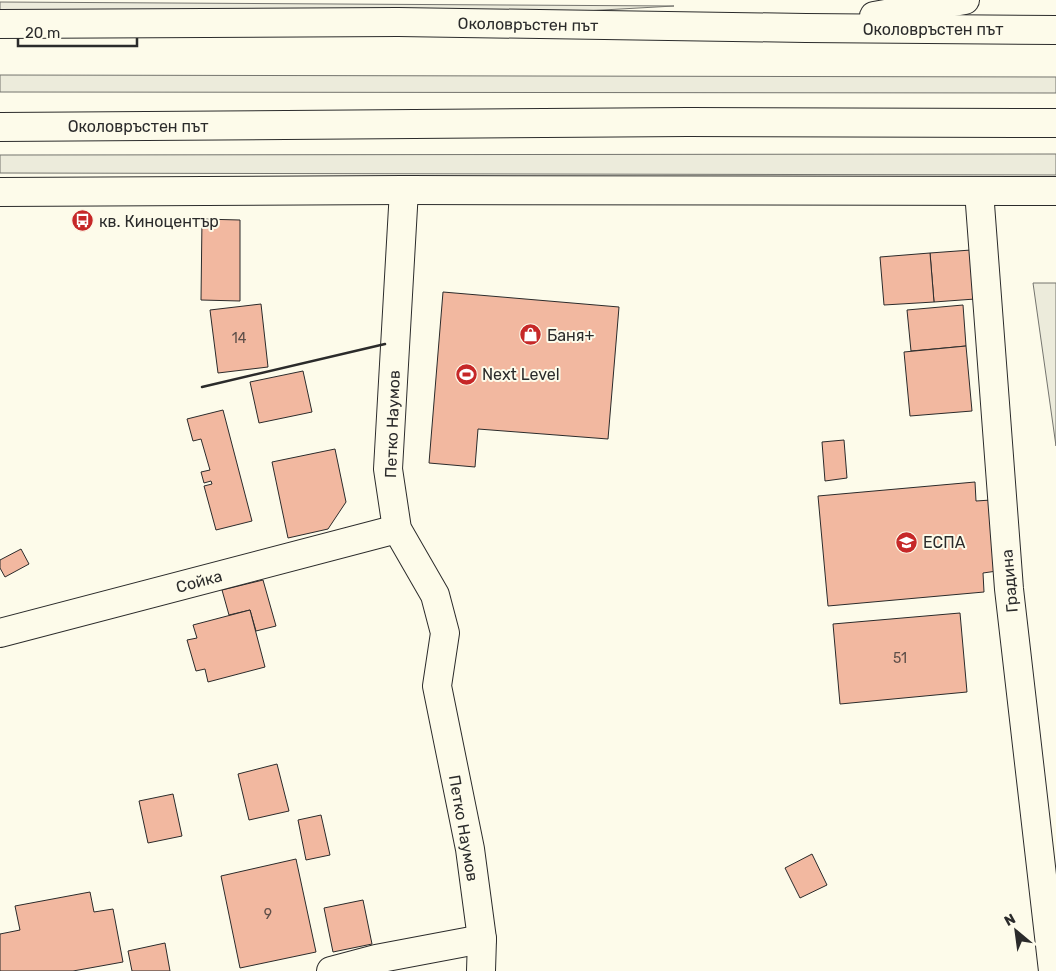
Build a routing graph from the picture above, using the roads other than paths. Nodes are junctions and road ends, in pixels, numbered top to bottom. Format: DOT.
graph roads {
  1 [pos="965,0"];
  2 [pos="0,24"];
  3 [pos="806,28"];
  4 [pos="1056,30"];
  5 [pos="1056,123"];
  6 [pos="0,127"];
  7 [pos="404,190"];
  8 [pos="979,190"];
  9 [pos="1056,191"];
  10 [pos="0,192"];
  11 [pos="397,529"];
  12 [pos="0,633"];
  13 [pos="482,939"];
  14 [pos="332,971"];
  15 [pos="481,971"];
  16 [pos="1053,971"];
  1 -- 3 [label="main road"];
  2 -- 3 [label="main road, Околовръстен път"];
  3 -- 4 [label="main road, Околовръстен път"];
  5 -- 6 [label="main road, Околовръстен път"];
  7 -- 8 [label="main road"];
  7 -- 10 [label="main road"];
  7 -- 11 [label="main road, Петко Наумов"];
  8 -- 9 [label="main road"];
  8 -- 16 [label="main road, Градина"];
  11 -- 12 [label="main road, Сойка"];
  11 -- 13 [label="main road, Петко Наумов"];
  13 -- 14 [label="main road"];
  13 -- 15 [label="main road, Петко Наумов"];
}
